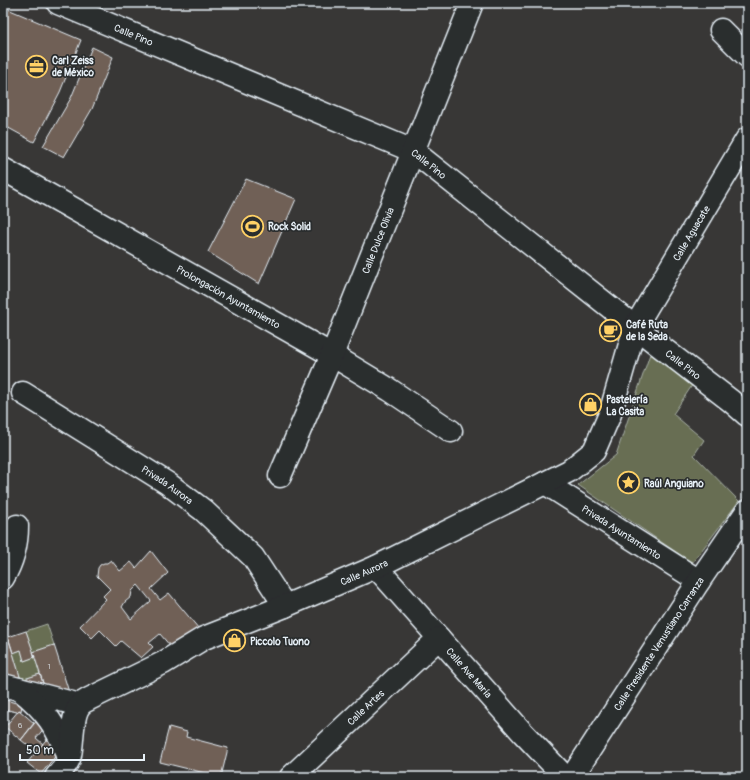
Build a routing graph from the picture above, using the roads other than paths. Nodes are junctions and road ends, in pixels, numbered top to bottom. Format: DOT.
graph roads {
  1 [pos="58,3"];
  2 [pos="472,3"];
  3 [pos="721,30"];
  4 [pos="747,56"];
  5 [pos="747,139"];
  6 [pos="414,151"];
  7 [pos="3,169"];
  8 [pos="635,327"];
  9 [pos="332,355"];
  10 [pos="23,393"];
  11 [pos="747,415"];
  12 [pos="451,431"];
  13 [pos="280,476"];
  14 [pos="545,483"];
  15 [pos="747,511"];
  16 [pos="16,526"];
  17 [pos="376,567"];
  18 [pos="3,578"];
  19 [pos="699,581"];
  20 [pos="285,606"];
  21 [pos="439,638"];
  22 [pos="11,687"];
  23 [pos="80,705"];
  24 [pos="62,769"];
  25 [pos="291,777"];
  26 [pos="565,777"];
  27 [pos="572,777"];
  1 -- 6 [label="street, Calle Pino"];
  2 -- 6 [label="street, Calle Dulce Olivia"];
  3 -- 4 [label="street"];
  5 -- 8 [label="street, Calle Aguacate"];
  6 -- 8 [label="street, Calle Pino"];
  6 -- 9 [label="street, Calle Dulce Olivia"];
  7 -- 9 [label="street, Prolongación Ayuntamiento"];
  8 -- 11 [label="street, Calle Pino"];
  8 -- 14 [label="street, Calle Aurora"];
  9 -- 12 [label="street, Prolongación Ayuntamiento"];
  9 -- 13 [label="street, Calle Dulce Olivia"];
  10 -- 20 [label="street, Privada Aurora"];
  14 -- 17 [label="street, Calle Aurora"];
  14 -- 19 [label="street, Privada Ayuntamiento"];
  15 -- 19 [label="street, Calle Presidente Venustiano Carranza"];
  16 -- 18 [label="street"];
  17 -- 20 [label="street, Calle Aurora"];
  17 -- 21 [label="street, Calle Ave María"];
  19 -- 27 [label="street, Calle Presidente Venustiano Carranza"];
  20 -- 23 [label="street, Calle Aurora"];
  21 -- 25 [label="street, Calle Artes"];
  21 -- 26 [label="street, Calle Ave María"];
  22 -- 23 [label="street"];
  22 -- 24 [label="street"];
  23 -- 24 [label="street"];
}
